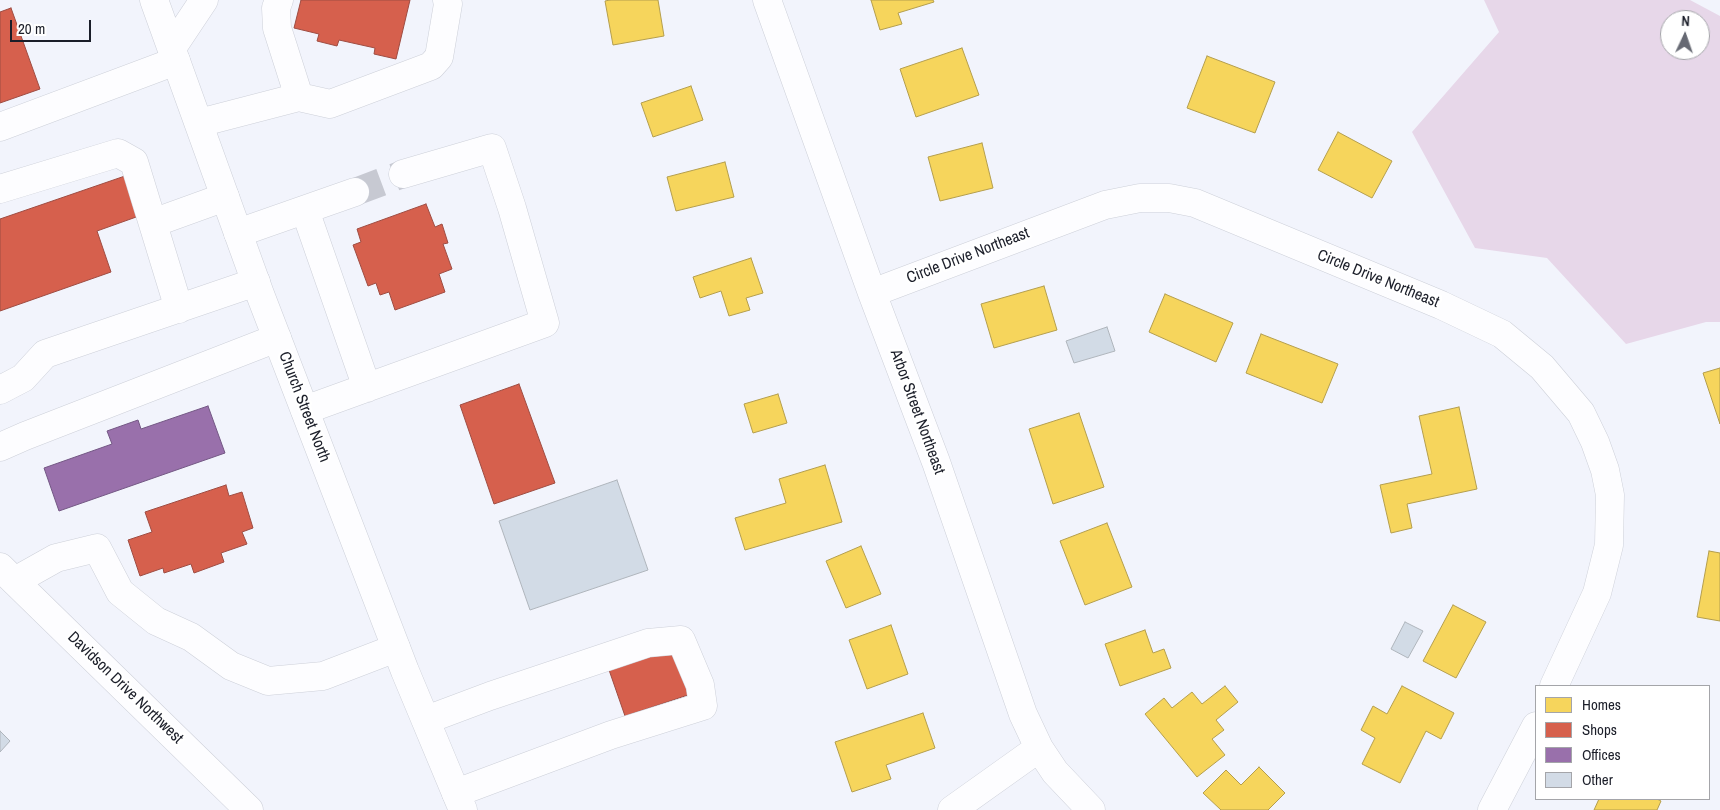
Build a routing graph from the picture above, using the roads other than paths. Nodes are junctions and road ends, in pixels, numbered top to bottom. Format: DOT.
graph roads {
  1 [pos="154,0"];
  2 [pos="204,0"];
  3 [pos="279,0"];
  4 [pos="447,0"];
  5 [pos="767,0"];
  6 [pos="174,54"];
  7 [pos="300,97"];
  8 [pos="199,123"];
  9 [pos="0,127"];
  10 [pos="402,174"];
  11 [pos="0,188"];
  12 [pos="356,192"];
  13 [pos="225,197"];
  14 [pos="305,210"];
  15 [pos="153,223"];
  16 [pos="238,233"];
  17 [pos="256,282"];
  18 [pos="872,293"];
  19 [pos="179,309"];
  20 [pos="277,338"];
  21 [pos="367,388"];
  22 [pos="0,390"];
  23 [pos="305,410"];
  24 [pos="0,447"];
  25 [pos="8,574"];
  26 [pos="396,648"];
  27 [pos="1554,685"];
  28 [pos="426,720"];
  29 [pos="1535,728"];
  30 [pos="1039,748"];
  31 [pos="459,801"];
  32 [pos="249,810"];
  33 [pos="952,810"];
  34 [pos="1091,810"];
  35 [pos="1492,810"];
  1 -- 6 [label="street, Church Street North"];
  2 -- 6 [label="street"];
  3 -- 7 [label="street"];
  4 -- 7 [label="street"];
  5 -- 18 [label="street, Arbor Street Northeast"];
  6 -- 8 [label="street, Church Street North"];
  6 -- 9 [label="street"];
  7 -- 8 [label="street"];
  8 -- 13 [label="street, Church Street North"];
  10 -- 21 [label="street"];
  11 -- 15 [label="street"];
  12 -- 14 [label="street"];
  13 -- 15 [label="street"];
  13 -- 16 [label="street, Church Street North"];
  14 -- 16 [label="street"];
  14 -- 21 [label="street"];
  15 -- 19 [label="street"];
  16 -- 17 [label="street, Church Street North"];
  17 -- 19 [label="street"];
  17 -- 20 [label="street, Church Street North"];
  18 -- 27 [label="street, Circle Drive Northeast"];
  18 -- 30 [label="street, Arbor Street Northeast"];
  19 -- 22 [label="street"];
  20 -- 23 [label="street, Church Street North"];
  20 -- 24 [label="street"];
  21 -- 23 [label="street"];
  23 -- 26 [label="street, Church Street North"];
  25 -- 26 [label="street"];
  25 -- 32 [label="street, Davidson Drive Northwest"];
  26 -- 28 [label="street, Church Street North"];
  28 -- 31 [label="street, Church Street North"];
  28 -- 31 [label="street"];
  29 -- 35 [label="street"];
  30 -- 33 [label="street"];
  30 -- 34 [label="street, Arbor Street Northeast"];
}
